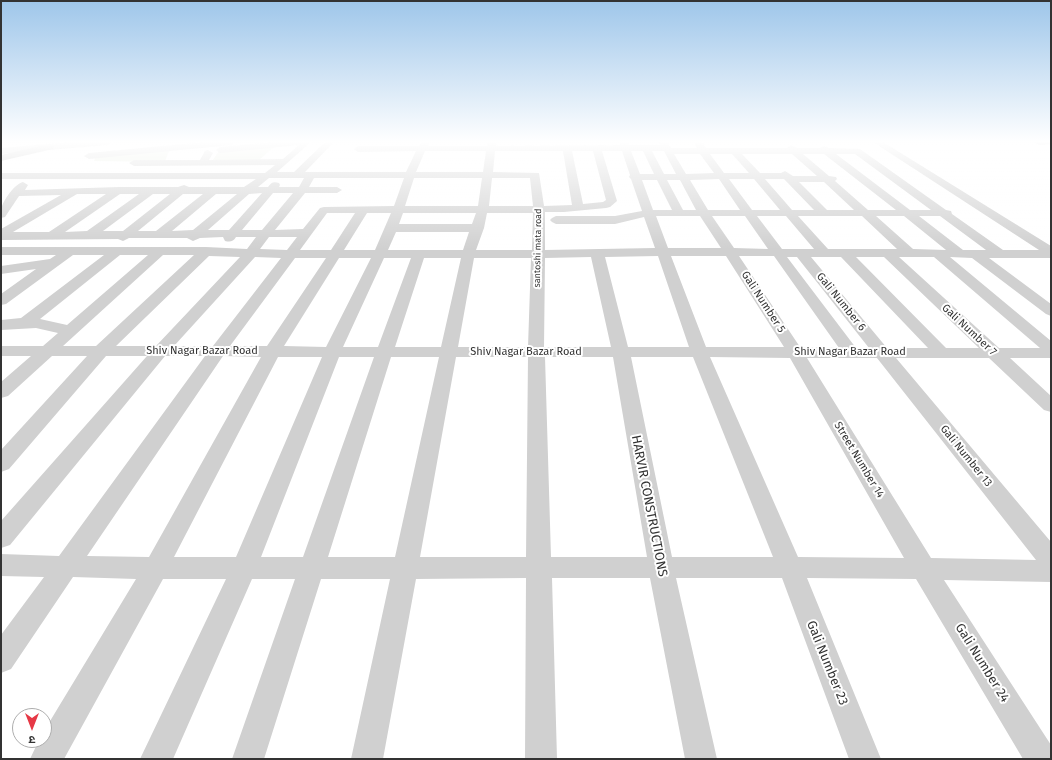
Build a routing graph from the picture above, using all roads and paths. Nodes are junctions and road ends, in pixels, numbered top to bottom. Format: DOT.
graph roads {
  1 [pos="29,177"];
  2 [pos="109,177"];
  3 [pos="137,177"];
  4 [pos="197,177"];
  5 [pos="263,177"];
  6 [pos="289,177"];
  7 [pos="309,177"];
  8 [pos="340,177"];
  9 [pos="409,177"];
  10 [pos="486,177"];
  11 [pos="536,177"];
  12 [pos="576,177"];
  13 [pos="605,177"];
  14 [pos="634,177"];
  15 [pos="661,177"];
  16 [pos="683,177"];
  17 [pos="722,177"];
  18 [pos="758,177"];
  19 [pos="788,177"];
  20 [pos="797,177"];
  21 [pos="826,179"];
  22 [pos="861,179"];
  23 [pos="896,179"];
  24 [pos="935,179"];
  25 [pos="151,190"];
  26 [pos="181,190"];
  27 [pos="214,190"];
  28 [pos="302,190"];
  29 [pos="337,190"];
  30 [pos="75,191"];
  31 [pos="117,191"];
  32 [pos="246,191"];
  33 [pos="270,191"];
  34 [pos="16,193"];
  35 [pos="578,208"];
  36 [pos="483,209"];
  37 [pos="324,210"];
  38 [pos="363,210"];
  39 [pos="399,210"];
  40 [pos="648,213"];
  41 [pos="679,213"];
  42 [pos="704,213"];
  43 [pos="748,213"];
  44 [pos="789,213"];
  45 [pos="824,213"];
  46 [pos="945,213"];
  47 [pos="1,214"];
  48 [pos="539,214"];
  49 [pos="866,214"];
  50 [pos="906,214"];
  51 [pos="990,214"];
  52 [pos="392,228"];
  53 [pos="478,228"];
  54 [pos="233,233"];
  55 [pos="266,233"];
  56 [pos="306,233"];
  57 [pos="160,234"];
  58 [pos="196,234"];
  59 [pos="1,235"];
  60 [pos="53,235"];
  61 [pos="90,235"];
  62 [pos="125,235"];
  63 [pos="179,250"];
  64 [pos="29,251"];
  65 [pos="70,251"];
  66 [pos="111,251"];
  67 [pos="160,251"];
  68 [pos="212,251"];
  69 [pos="1,252"];
  70 [pos="663,252"];
  71 [pos="731,252"];
  72 [pos="778,252"];
  73 [pos="800,252"];
  74 [pos="251,253"];
  75 [pos="597,253"];
  76 [pos="825,253"];
  77 [pos="845,253"];
  78 [pos="887,253"];
  79 [pos="909,253"];
  80 [pos="937,253"];
  81 [pos="1051,253"];
  82 [pos="293,254"];
  83 [pos="335,254"];
  84 [pos="381,254"];
  85 [pos="419,254"];
  86 [pos="468,254"];
  87 [pos="538,254"];
  88 [pos="959,254"];
  89 [pos="976,254"];
  90 [pos="1000,254"];
  91 [pos="54,263"];
  92 [pos="1,270"];
  93 [pos="26,283"];
  94 [pos="1,287"];
  95 [pos="1,301"];
  96 [pos="1051,311"];
  97 [pos="26,322"];
  98 [pos="1,325"];
  99 [pos="70,332"];
  100 [pos="1051,349"];
  101 [pos="1,351"];
  102 [pos="48,351"];
  103 [pos="101,351"];
  104 [pos="161,351"];
  105 [pos="218,351"];
  106 [pos="272,352"];
  107 [pos="332,352"];
  108 [pos="384,352"];
  109 [pos="448,352"];
  110 [pos="536,352"];
  111 [pos="621,352"];
  112 [pos="699,352"];
  113 [pos="795,352"];
  114 [pos="851,352"];
  115 [pos="881,352"];
  116 [pos="941,352"];
  117 [pos="994,353"];
  118 [pos="1051,353"];
  119 [pos="1,392"];
  120 [pos="1051,406"];
  121 [pos="1,464"];
  122 [pos="1,538"];
  123 [pos="1051,560"];
  124 [pos="1,565"];
  125 [pos="67,566"];
  126 [pos="539,566"];
  127 [pos="313,567"];
  128 [pos="661,567"];
  129 [pos="790,567"];
  130 [pos="156,568"];
  131 [pos="244,568"];
  132 [pos="404,568"];
  133 [pos="923,568"];
  134 [pos="1051,571"];
  135 [pos="1,659"];
  136 [pos="46,759"];
  137 [pos="156,759"];
  138 [pos="248,759"];
  139 [pos="367,759"];
  140 [pos="541,759"];
  141 [pos="701,759"];
  142 [pos="865,759"];
  143 [pos="1041,759"];
  1 -- 34 [label="street"];
  2 -- 30 [label="street"];
  3 -- 31 [label="street"];
  4 -- 26 [label="street"];
  5 -- 32 [label="street"];
  6 -- 33 [label="street"];
  7 -- 28 [label="street"];
  8 -- 29 [label="street"];
  9 -- 39 [label="street"];
  10 -- 36 [label="street"];
  11 -- 48 [label="street, santoshi mata road"];
  12 -- 35 [label="street"];
  13 -- 35 [label="street"];
  14 -- 40 [label="street, Gali Number 23"];
  15 -- 41 [label="street"];
  16 -- 42 [label="street, Gali Number 5"];
  17 -- 43 [label="street"];
  18 -- 44 [label="street"];
  19 -- 45 [label="street"];
  20 -- 21 [label="street"];
  21 -- 22 [label="street"];
  21 -- 49 [label="street"];
  22 -- 23 [label="street"];
  22 -- 50 [label="street"];
  23 -- 24 [label="street"];
  23 -- 46 [label="street"];
  24 -- 51 [label="street"];
  25 -- 26 [label="street"];
  25 -- 31 [label="street"];
  25 -- 61 [label="street"];
  26 -- 27 [label="street"];
  26 -- 62 [label="street"];
  27 -- 32 [label="street"];
  27 -- 57 [label="street"];
  28 -- 29 [label="street"];
  28 -- 33 [label="street"];
  28 -- 55 [label="street"];
  29 -- 37 [label="street"];
  30 -- 31 [label="street"];
  30 -- 34 [label="street"];
  30 -- 59 [label="street"];
  31 -- 60 [label="street"];
  32 -- 33 [label="street"];
  32 -- 58 [label="street"];
  33 -- 54 [label="street"];
  34 -- 47 [label="street"];
  35 -- 48 [label="street"];
  36 -- 39 [label="street"];
  36 -- 48 [label="street"];
  36 -- 53 [label="street"];
  37 -- 38 [label="street"];
  37 -- 56 [label="street"];
  38 -- 39 [label="street"];
  38 -- 83 [label="street"];
  39 -- 52 [label="street"];
  40 -- 41 [label="street"];
  40 -- 48 [label="street"];
  40 -- 70 [label="street, Gali Number 23"];
  41 -- 42 [label="street"];
  42 -- 43 [label="street"];
  42 -- 71 [label="street, Gali Number 5"];
  43 -- 44 [label="street"];
  43 -- 72 [label="street"];
  44 -- 45 [label="street"];
  44 -- 76 [label="street"];
  45 -- 49 [label="street"];
  46 -- 50 [label="street"];
  46 -- 51 [label="street"];
  46 -- 90 [label="street"];
  48 -- 87 [label="street, santoshi mata road"];
  49 -- 50 [label="street"];
  49 -- 79 [label="street"];
  50 -- 88 [label="street"];
  51 -- 81 [label="street"];
  52 -- 53 [label="street"];
  52 -- 84 [label="street"];
  53 -- 86 [label="street"];
  54 -- 55 [label="street"];
  54 -- 58 [label="street"];
  54 -- 68 [label="street"];
  55 -- 56 [label="street"];
  55 -- 74 [label="street"];
  56 -- 82 [label="street"];
  57 -- 58 [label="street"];
  57 -- 62 [label="street"];
  58 -- 63 [label="street"];
  59 -- 60 [label="street"];
  60 -- 61 [label="street"];
  60 -- 64 [label="street"];
  61 -- 62 [label="street"];
  62 -- 66 [label="street"];
  63 -- 67 [label="street"];
  63 -- 68 [label="street"];
  64 -- 65 [label="street"];
  64 -- 69 [label="street"];
  65 -- 66 [label="street"];
  65 -- 91 [label="street"];
  66 -- 67 [label="street"];
  66 -- 97 [label="street"];
  67 -- 99 [label="street"];
  68 -- 74 [label="street"];
  68 -- 103 [label="street"];
  70 -- 71 [label="street"];
  70 -- 75 [label="street"];
  70 -- 112 [label="street, Gali Number 23"];
  71 -- 72 [label="street"];
  71 -- 113 [label="street, Gali Number 5"];
  72 -- 73 [label="street"];
  72 -- 114 [label="street"];
  73 -- 76 [label="street"];
  73 -- 115 [label="street, Gali Number 6"];
  74 -- 82 [label="street"];
  74 -- 104 [label="street"];
  75 -- 87 [label="street"];
  75 -- 111 [label="street, HARVIR CONSTRUCTIONS"];
  76 -- 77 [label="street"];
  77 -- 78 [label="street"];
  77 -- 116 [label="street"];
  78 -- 79 [label="street"];
  78 -- 117 [label="street, Gali Number 7"];
  79 -- 80 [label="street"];
  80 -- 88 [label="street"];
  80 -- 100 [label="street"];
  81 -- 90 [label="street"];
  82 -- 83 [label="street"];
  82 -- 105 [label="street"];
  83 -- 84 [label="street"];
  83 -- 106 [label="street"];
  84 -- 85 [label="street"];
  84 -- 107 [label="street"];
  85 -- 86 [label="street"];
  85 -- 108 [label="street"];
  86 -- 87 [label="street"];
  86 -- 109 [label="street"];
  87 -- 110 [label="street, santoshi mata road"];
  88 -- 89 [label="street"];
  89 -- 90 [label="street"];
  89 -- 96 [label="street"];
  91 -- 92 [label="street"];
  91 -- 93 [label="street"];
  93 -- 94 [label="street"];
  93 -- 95 [label="street"];
  97 -- 98 [label="street"];
  97 -- 99 [label="street"];
  99 -- 102 [label="street"];
  101 -- 102 [label="street, Shiv Nagar Bazar Road"];
  102 -- 103 [label="street, Shiv Nagar Bazar Road"];
  102 -- 119 [label="street"];
  103 -- 104 [label="street, Shiv Nagar Bazar Road"];
  103 -- 121 [label="street"];
  104 -- 105 [label="street, Shiv Nagar Bazar Road"];
  104 -- 122 [label="street"];
  105 -- 106 [label="street, Shiv Nagar Bazar Road"];
  105 -- 125 [label="street"];
  106 -- 107 [label="street, Shiv Nagar Bazar Road"];
  106 -- 130 [label="street"];
  107 -- 108 [label="street, Shiv Nagar Bazar Road"];
  107 -- 131 [label="street"];
  108 -- 109 [label="street, Shiv Nagar Bazar Road"];
  108 -- 127 [label="street"];
  109 -- 110 [label="street, Shiv Nagar Bazar Road"];
  109 -- 132 [label="street"];
  110 -- 111 [label="street, Shiv Nagar Bazar Road"];
  110 -- 126 [label="street, santoshi mata road"];
  111 -- 112 [label="street, Shiv Nagar Bazar Road"];
  111 -- 128 [label="street, HARVIR CONSTRUCTIONS"];
  112 -- 113 [label="street, Shiv Nagar Bazar Road"];
  112 -- 129 [label="street, Gali Number 23"];
  113 -- 114 [label="street, Shiv Nagar Bazar Road"];
  113 -- 133 [label="street, Street Number 14"];
  114 -- 115 [label="street, Shiv Nagar Bazar Road"];
  115 -- 116 [label="street, Shiv Nagar Bazar Road"];
  115 -- 123 [label="street, Gali Number 13"];
  116 -- 117 [label="street, Shiv Nagar Bazar Road"];
  117 -- 118 [label="street, Shiv Nagar Bazar Road"];
  117 -- 120 [label="street, Gali Number 7"];
  124 -- 125 [label="street"];
  125 -- 130 [label="street"];
  125 -- 135 [label="street"];
  126 -- 128 [label="street"];
  126 -- 132 [label="street"];
  126 -- 140 [label="street, santoshi mata road"];
  127 -- 131 [label="street"];
  127 -- 132 [label="street"];
  127 -- 138 [label="street"];
  128 -- 129 [label="street"];
  128 -- 141 [label="street, HARVIR CONSTRUCTIONS"];
  129 -- 133 [label="street"];
  129 -- 142 [label="street, Gali Number 23"];
  130 -- 131 [label="street"];
  130 -- 136 [label="street"];
  131 -- 137 [label="street"];
  132 -- 139 [label="street"];
  133 -- 134 [label="street"];
  133 -- 143 [label="street, Gali Number 24"];
}
